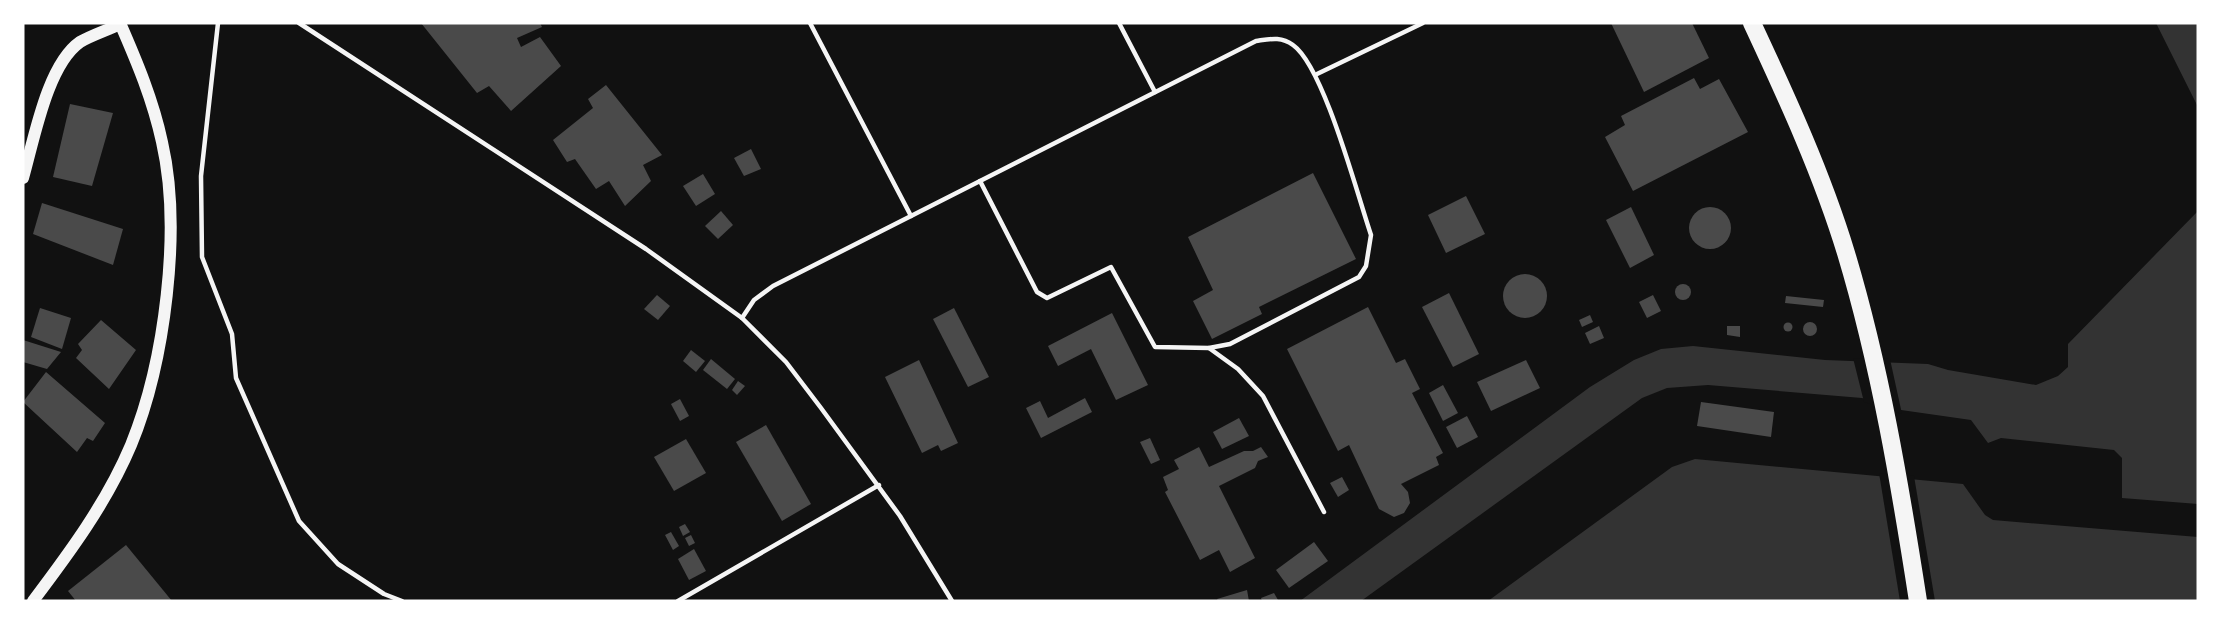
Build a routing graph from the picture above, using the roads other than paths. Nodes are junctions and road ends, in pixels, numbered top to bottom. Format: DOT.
graph roads {
  1 [pos="120,23"];
  2 [pos="218,23"];
  3 [pos="299,23"];
  4 [pos="810,23"];
  5 [pos="1119,23"];
  6 [pos="1423,23"];
  7 [pos="1752,23"];
  8 [pos="1317,74"];
  9 [pos="1155,92"];
  10 [pos="23,178"];
  11 [pos="980,181"];
  12 [pos="911,216"];
  13 [pos="742,318"];
  14 [pos="1209,348"];
  15 [pos="879,485"];
  16 [pos="1324,512"];
  17 [pos="33,601"];
  18 [pos="402,601"];
  19 [pos="678,601"];
  20 [pos="953,601"];
  21 [pos="1919,601"];
  1 -- 10 [label="street"];
  1 -- 17 [label="street"];
  2 -- 18 [label="lane"];
  3 -- 13 [label="lane"];
  4 -- 12 [label="lane"];
  5 -- 9 [label="lane"];
  6 -- 8 [label="lane"];
  7 -- 21 [label="highway"];
  8 -- 9 [label="lane"];
  8 -- 14 [label="lane"];
  9 -- 11 [label="lane"];
  11 -- 12 [label="lane"];
  11 -- 14 [label="lane"];
  12 -- 13 [label="lane"];
  13 -- 15 [label="lane"];
  14 -- 16 [label="lane"];
  15 -- 19 [label="lane"];
  15 -- 20 [label="lane"];
}
